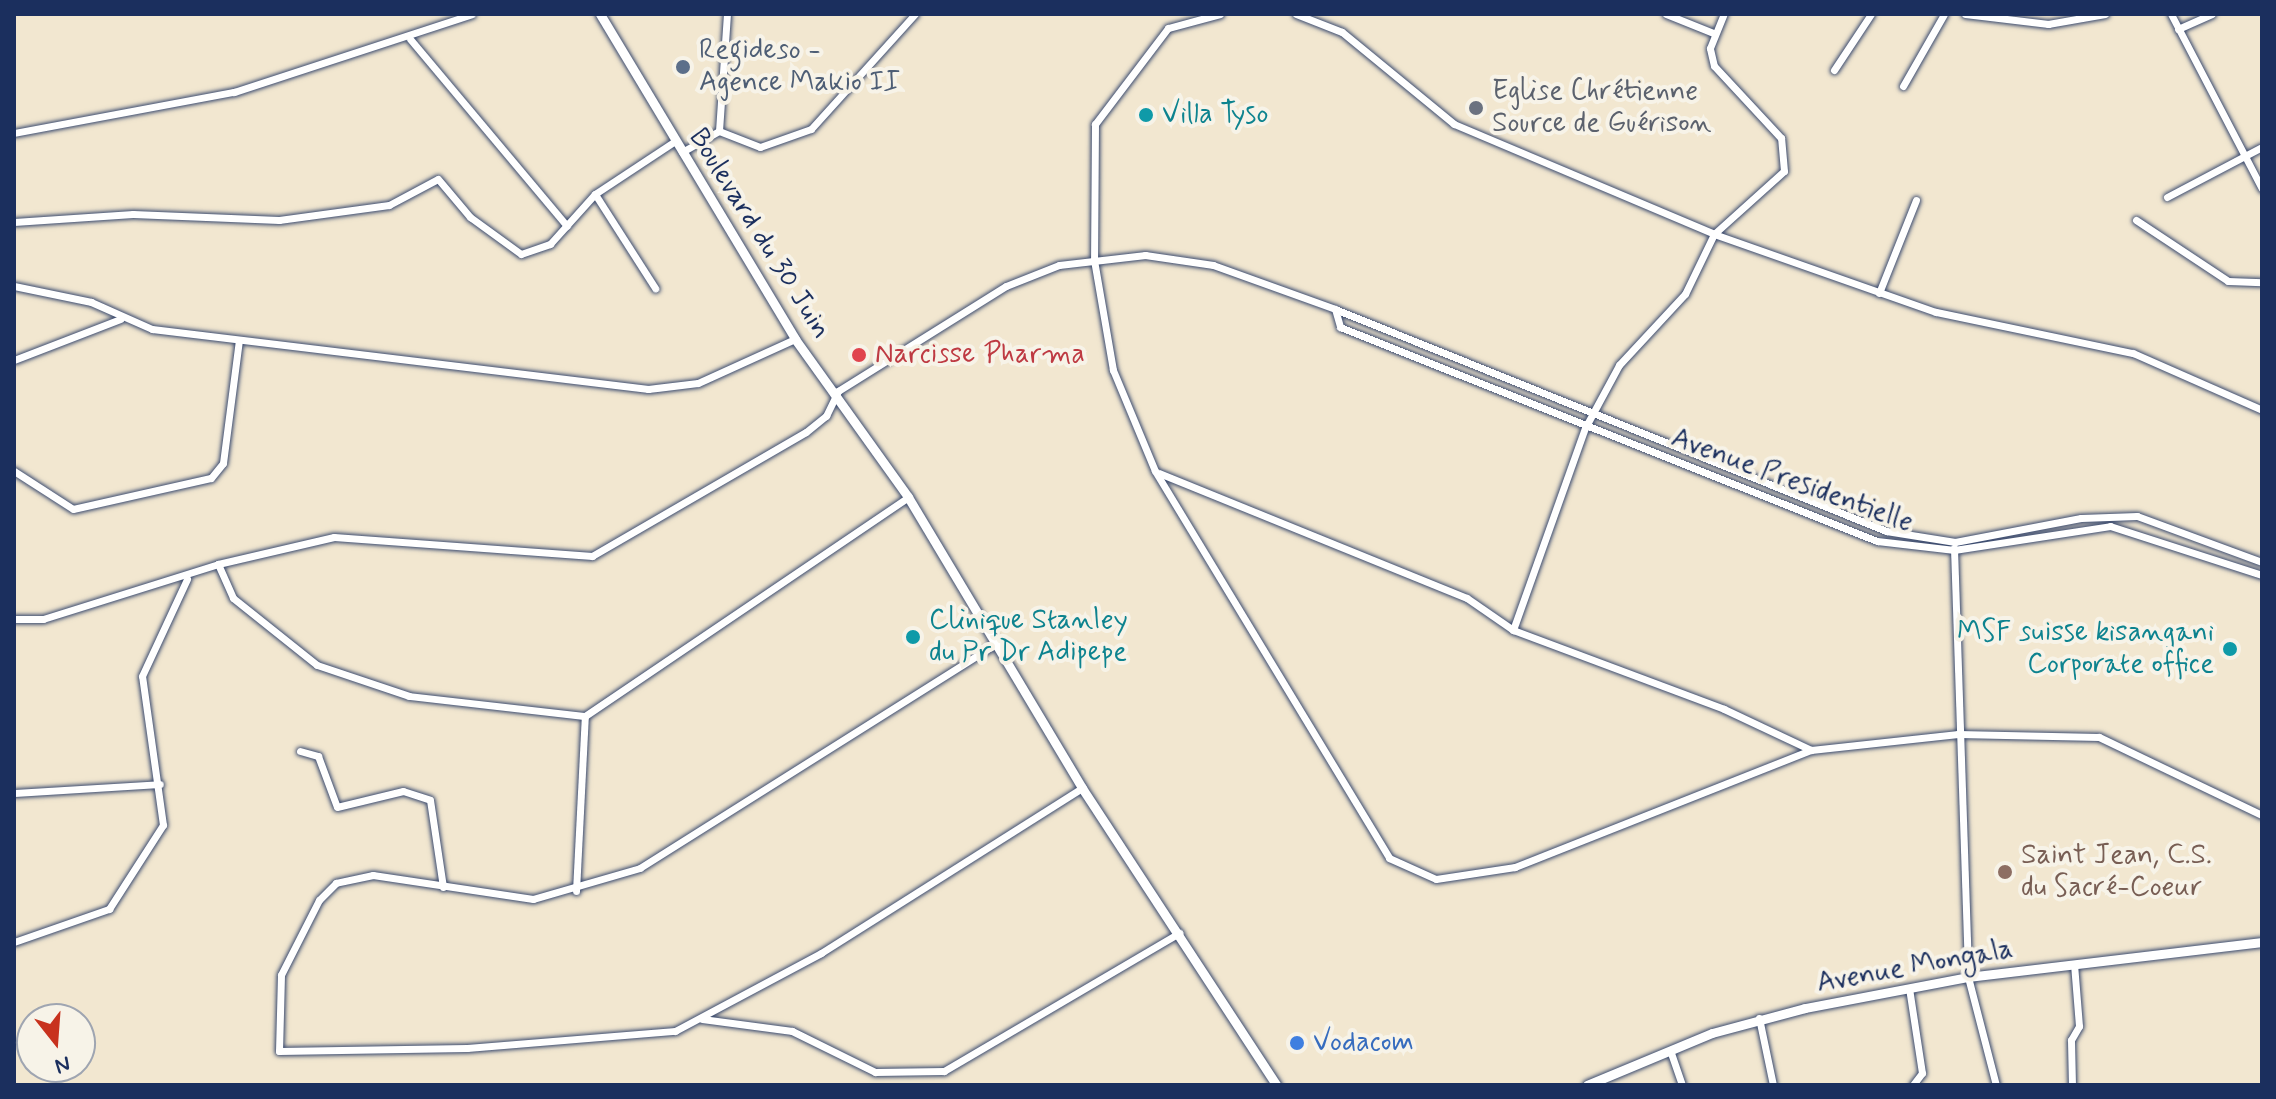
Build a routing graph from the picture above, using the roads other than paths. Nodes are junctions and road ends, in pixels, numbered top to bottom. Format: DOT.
graph roads {
  1 [pos="472,14"];
  2 [pos="600,14"];
  3 [pos="727,14"];
  4 [pos="915,14"];
  5 [pos="1220,14"];
  6 [pos="1296,14"];
  7 [pos="1335,14"];
  8 [pos="1666,14"];
  9 [pos="1724,14"];
  10 [pos="1871,14"];
  11 [pos="1944,14"];
  12 [pos="1965,14"];
  13 [pos="2105,14"];
  14 [pos="2171,14"];
  15 [pos="2212,14"];
  16 [pos="1179,17"];
  17 [pos="1329,24"];
  18 [pos="2178,29"];
  19 [pos="1713,33"];
  20 [pos="410,39"];
  21 [pos="1834,70"];
  22 [pos="1903,86"];
  23 [pos="719,131"];
  24 [pos="14,133"];
  25 [pos="675,141"];
  26 [pos="2262,147"];
  27 [pos="682,152"];
  28 [pos="2243,155"];
  29 [pos="2262,189"];
  30 [pos="595,194"];
  31 [pos="2167,197"];
  32 [pos="1916,200"];
  33 [pos="2136,220"];
  34 [pos="14,222"];
  35 [pos="567,226"];
  36 [pos="1714,234"];
  37 [pos="1094,260"];
  38 [pos="2262,282"];
  39 [pos="14,286"];
  40 [pos="655,288"];
  41 [pos="1879,293"];
  42 [pos="1335,309"];
  43 [pos="120,319"];
  44 [pos="795,339"];
  45 [pos="239,340"];
  46 [pos="14,360"];
  47 [pos="1493,375"];
  48 [pos="1485,388"];
  49 [pos="838,391"];
  50 [pos="2262,410"];
  51 [pos="1593,412"];
  52 [pos="1585,428"];
  53 [pos="14,471"];
  54 [pos="1155,471"];
  55 [pos="908,497"];
  56 [pos="2082,522"];
  57 [pos="2173,525"];
  58 [pos="2168,539"];
  59 [pos="1954,546"];
  60 [pos="2262,562"];
  61 [pos="218,564"];
  62 [pos="2262,575"];
  63 [pos="187,579"];
  64 [pos="14,619"];
  65 [pos="1513,630"];
  66 [pos="999,642"];
  67 [pos="585,716"];
  68 [pos="1958,734"];
  69 [pos="1811,750"];
  70 [pos="300,751"];
  71 [pos="160,784"];
  72 [pos="1082,788"];
  73 [pos="14,793"];
  74 [pos="2262,815"];
  75 [pos="443,887"];
  76 [pos="576,891"];
  77 [pos="1179,933"];
  78 [pos="14,942"];
  79 [pos="2262,942"];
  80 [pos="2074,964"];
  81 [pos="1968,977"];
  82 [pos="1909,988"];
  83 [pos="700,1018"];
  84 [pos="1759,1018"];
  85 [pos="1671,1053"];
  86 [pos="1276,1085"];
  87 [pos="1587,1085"];
  88 [pos="1682,1085"];
  89 [pos="1773,1085"];
  90 [pos="1913,1085"];
  91 [pos="1996,1085"];
  92 [pos="2072,1085"];
  1 -- 20 [label="street"];
  2 -- 25 [label="street, Boulevard du 30 Juin"];
  3 -- 23 [label="street"];
  4 -- 23 [label="street"];
  5 -- 16 [label="street"];
  6 -- 17 [label="street"];
  7 -- 17 [label="street"];
  8 -- 19 [label="street"];
  9 -- 19 [label="street"];
  10 -- 21 [label="street"];
  11 -- 22 [label="street"];
  12 -- 13 [label="street"];
  14 -- 18 [label="street"];
  15 -- 18 [label="street"];
  16 -- 37 [label="street"];
  17 -- 36 [label="street"];
  18 -- 28 [label="street"];
  19 -- 36 [label="street"];
  20 -- 24 [label="street"];
  20 -- 35 [label="street"];
  23 -- 27 [label="street"];
  25 -- 27 [label="street, Boulevard du 30 Juin"];
  25 -- 30 [label="street"];
  26 -- 28 [label="street"];
  27 -- 44 [label="street, Boulevard du 30 Juin"];
  28 -- 29 [label="street"];
  28 -- 31 [label="street"];
  30 -- 35 [label="street"];
  30 -- 40 [label="street"];
  32 -- 41 [label="street"];
  33 -- 38 [label="street"];
  34 -- 35 [label="street"];
  36 -- 41 [label="street"];
  36 -- 51 [label="street"];
  37 -- 42 [label="street, Avenue Presidentielle"];
  37 -- 49 [label="street, Avenue Presidentielle"];
  37 -- 54 [label="street"];
  39 -- 43 [label="street"];
  41 -- 50 [label="street"];
  42 -- 47 [label="street, Avenue Presidentielle"];
  42 -- 48 [label="street, Avenue Presidentielle"];
  43 -- 45 [label="street"];
  43 -- 46 [label="street"];
  44 -- 45 [label="street"];
  44 -- 49 [label="street, Boulevard du 30 Juin"];
  45 -- 53 [label="street"];
  47 -- 48 [label="street"];
  47 -- 51 [label="street, Avenue Presidentielle"];
  48 -- 52 [label="street, Avenue Presidentielle"];
  49 -- 55 [label="street, Boulevard du 30 Juin"];
  49 -- 61 [label="street"];
  51 -- 52 [label="street"];
  51 -- 59 [label="street, Avenue Presidentielle"];
  52 -- 59 [label="street, Avenue Presidentielle"];
  52 -- 65 [label="street"];
  54 -- 65 [label="street"];
  54 -- 69 [label="street"];
  55 -- 66 [label="street, Boulevard du 30 Juin"];
  55 -- 67 [label="street"];
  56 -- 57 [label="street, Avenue Presidentielle"];
  56 -- 58 [label="street, Avenue Presidentielle"];
  56 -- 59 [label="street, Avenue Presidentielle"];
  57 -- 58 [label="street"];
  57 -- 60 [label="street, Avenue Presidentielle"];
  58 -- 62 [label="street, Avenue Presidentielle"];
  59 -- 68 [label="street"];
  61 -- 63 [label="street"];
  61 -- 67 [label="street"];
  63 -- 64 [label="street"];
  63 -- 71 [label="street"];
  65 -- 69 [label="street"];
  66 -- 72 [label="street, Boulevard du 30 Juin"];
  66 -- 76 [label="street"];
  67 -- 76 [label="street"];
  68 -- 69 [label="street"];
  68 -- 74 [label="street"];
  68 -- 81 [label="street"];
  70 -- 75 [label="street"];
  71 -- 73 [label="street"];
  71 -- 78 [label="street"];
  72 -- 77 [label="street, Boulevard du 30 Juin"];
  72 -- 83 [label="street"];
  75 -- 76 [label="street"];
  75 -- 83 [label="street"];
  77 -- 83 [label="street"];
  77 -- 86 [label="street, Boulevard du 30 Juin"];
  79 -- 80 [label="street, Avenue Mongala"];
  80 -- 81 [label="street, Avenue Mongala"];
  80 -- 92 [label="street"];
  81 -- 82 [label="street, Avenue Mongala"];
  81 -- 91 [label="street"];
  82 -- 84 [label="street, Avenue Mongala"];
  82 -- 90 [label="street"];
  84 -- 85 [label="street, Avenue Mongala"];
  84 -- 89 [label="street"];
  85 -- 87 [label="street, Avenue Mongala"];
  85 -- 88 [label="street"];
}
